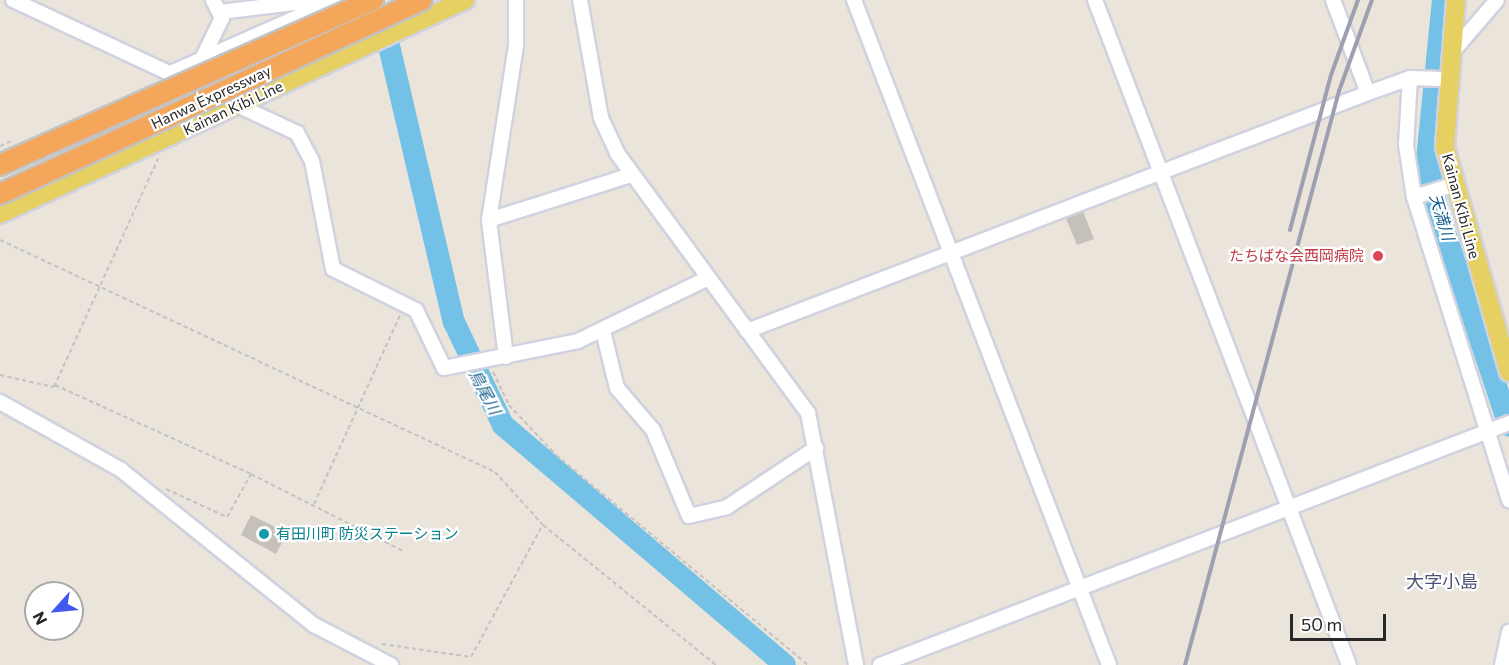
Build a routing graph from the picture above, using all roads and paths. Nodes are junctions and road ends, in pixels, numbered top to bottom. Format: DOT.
graph roads {
  1 [pos="13,0"];
  2 [pos="318,0"];
  3 [pos="335,0"];
  4 [pos="373,0"];
  5 [pos="422,0"];
  6 [pos="465,0"];
  7 [pos="516,0"];
  8 [pos="580,0"];
  9 [pos="854,0"];
  10 [pos="1095,0"];
  11 [pos="1333,0"];
  12 [pos="1456,0"];
  13 [pos="1497,0"];
  14 [pos="217,6"];
  15 [pos="1450,55"];
  16 [pos="202,60"];
  17 [pos="171,73"];
  18 [pos="1410,78"];
  19 [pos="1448,79"];
  20 [pos="1368,93"];
  21 [pos="238,106"];
  22 [pos="159,155"];
  23 [pos="0,165"];
  24 [pos="1162,172"];
  25 [pos="631,174"];
  26 [pos="1453,185"];
  27 [pos="0,194"];
  28 [pos="1414,198"];
  29 [pos="0,214"];
  30 [pos="489,220"];
  31 [pos="0,240"];
  32 [pos="954,252"];
  33 [pos="706,279"];
  34 [pos="100,289"];
  35 [pos="405,304"];
  36 [pos="603,331"];
  37 [pos="747,331"];
  38 [pos="506,357"];
  39 [pos="488,361"];
  40 [pos="1509,372"];
  41 [pos="0,375"];
  42 [pos="55,385"];
  43 [pos="0,402"];
  44 [pos="357,408"];
  45 [pos="1509,423"];
  46 [pos="1487,431"];
  47 [pos="816,448"];
  48 [pos="251,474"];
  49 [pos="160,487"];
  50 [pos="1509,500"];
  51 [pos="314,505"];
  52 [pos="1289,509"];
  53 [pos="543,525"];
  54 [pos="404,551"];
  55 [pos="1080,586"];
  56 [pos="1509,632"];
  57 [pos="380,644"];
  58 [pos="391,665"];
  59 [pos="716,665"];
  60 [pos="808,665"];
  61 [pos="856,665"];
  62 [pos="880,665"];
  63 [pos="1109,665"];
  64 [pos="1349,665"];
  65 [pos="1502,665"];
  1 -- 17 [label="street"];
  2 -- 14 [label="street"];
  3 -- 16 [label="street"];
  4 -- 23 [label="highway, Hanwa Expressway, bridge"];
  5 -- 27 [label="highway, Hanwa Expressway, bridge"];
  6 -- 21 [label="main road, Kainan Kibi Line"];
  7 -- 30 [label="street"];
  8 -- 25 [label="street"];
  9 -- 32 [label="street"];
  10 -- 24 [label="street"];
  11 -- 20 [label="street"];
  12 -- 15 [label="main road, Kainan Kibi Line"];
  13 -- 15 [label="street"];
  14 -- 16 [label="street"];
  15 -- 19 [label="main road, Kainan Kibi Line"];
  16 -- 17 [label="street"];
  17 -- 21 [label="street"];
  18 -- 19 [label="street"];
  18 -- 20 [label="street"];
  18 -- 28 [label="street"];
  19 -- 26 [label="main road, Kainan Kibi Line"];
  20 -- 24 [label="street"];
  21 -- 29 [label="main road, Kainan Kibi Line"];
  21 -- 35 [label="street"];
  22 -- 34 [label="path"];
  24 -- 32 [label="street"];
  24 -- 52 [label="street"];
  25 -- 30 [label="street"];
  25 -- 33 [label="street"];
  26 -- 28 [label="street"];
  26 -- 40 [label="main road, Kainan Kibi Line"];
  28 -- 46 [label="street"];
  30 -- 38 [label="street"];
  31 -- 34 [label="path"];
  32 -- 37 [label="street"];
  32 -- 55 [label="street"];
  33 -- 36 [label="street"];
  33 -- 37 [label="street"];
  34 -- 42 [label="path"];
  34 -- 44 [label="path"];
  35 -- 39 [label="street"];
  35 -- 44 [label="path"];
  36 -- 38 [label="street"];
  36 -- 47 [label="street"];
  37 -- 47 [label="street"];
  38 -- 39 [label="street"];
  39 -- 60 [label="path"];
  41 -- 42 [label="path"];
  42 -- 48 [label="path"];
  43 -- 58 [label="street"];
  44 -- 51 [label="path"];
  44 -- 53 [label="path"];
  45 -- 46 [label="street"];
  46 -- 50 [label="street"];
  46 -- 52 [label="street"];
  47 -- 61 [label="street"];
  48 -- 49 [label="path"];
  48 -- 51 [label="path"];
  51 -- 54 [label="path"];
  52 -- 55 [label="street"];
  52 -- 64 [label="street"];
  53 -- 57 [label="path"];
  53 -- 59 [label="path"];
  55 -- 62 [label="street"];
  55 -- 63 [label="street"];
  56 -- 65 [label="street"];
}
